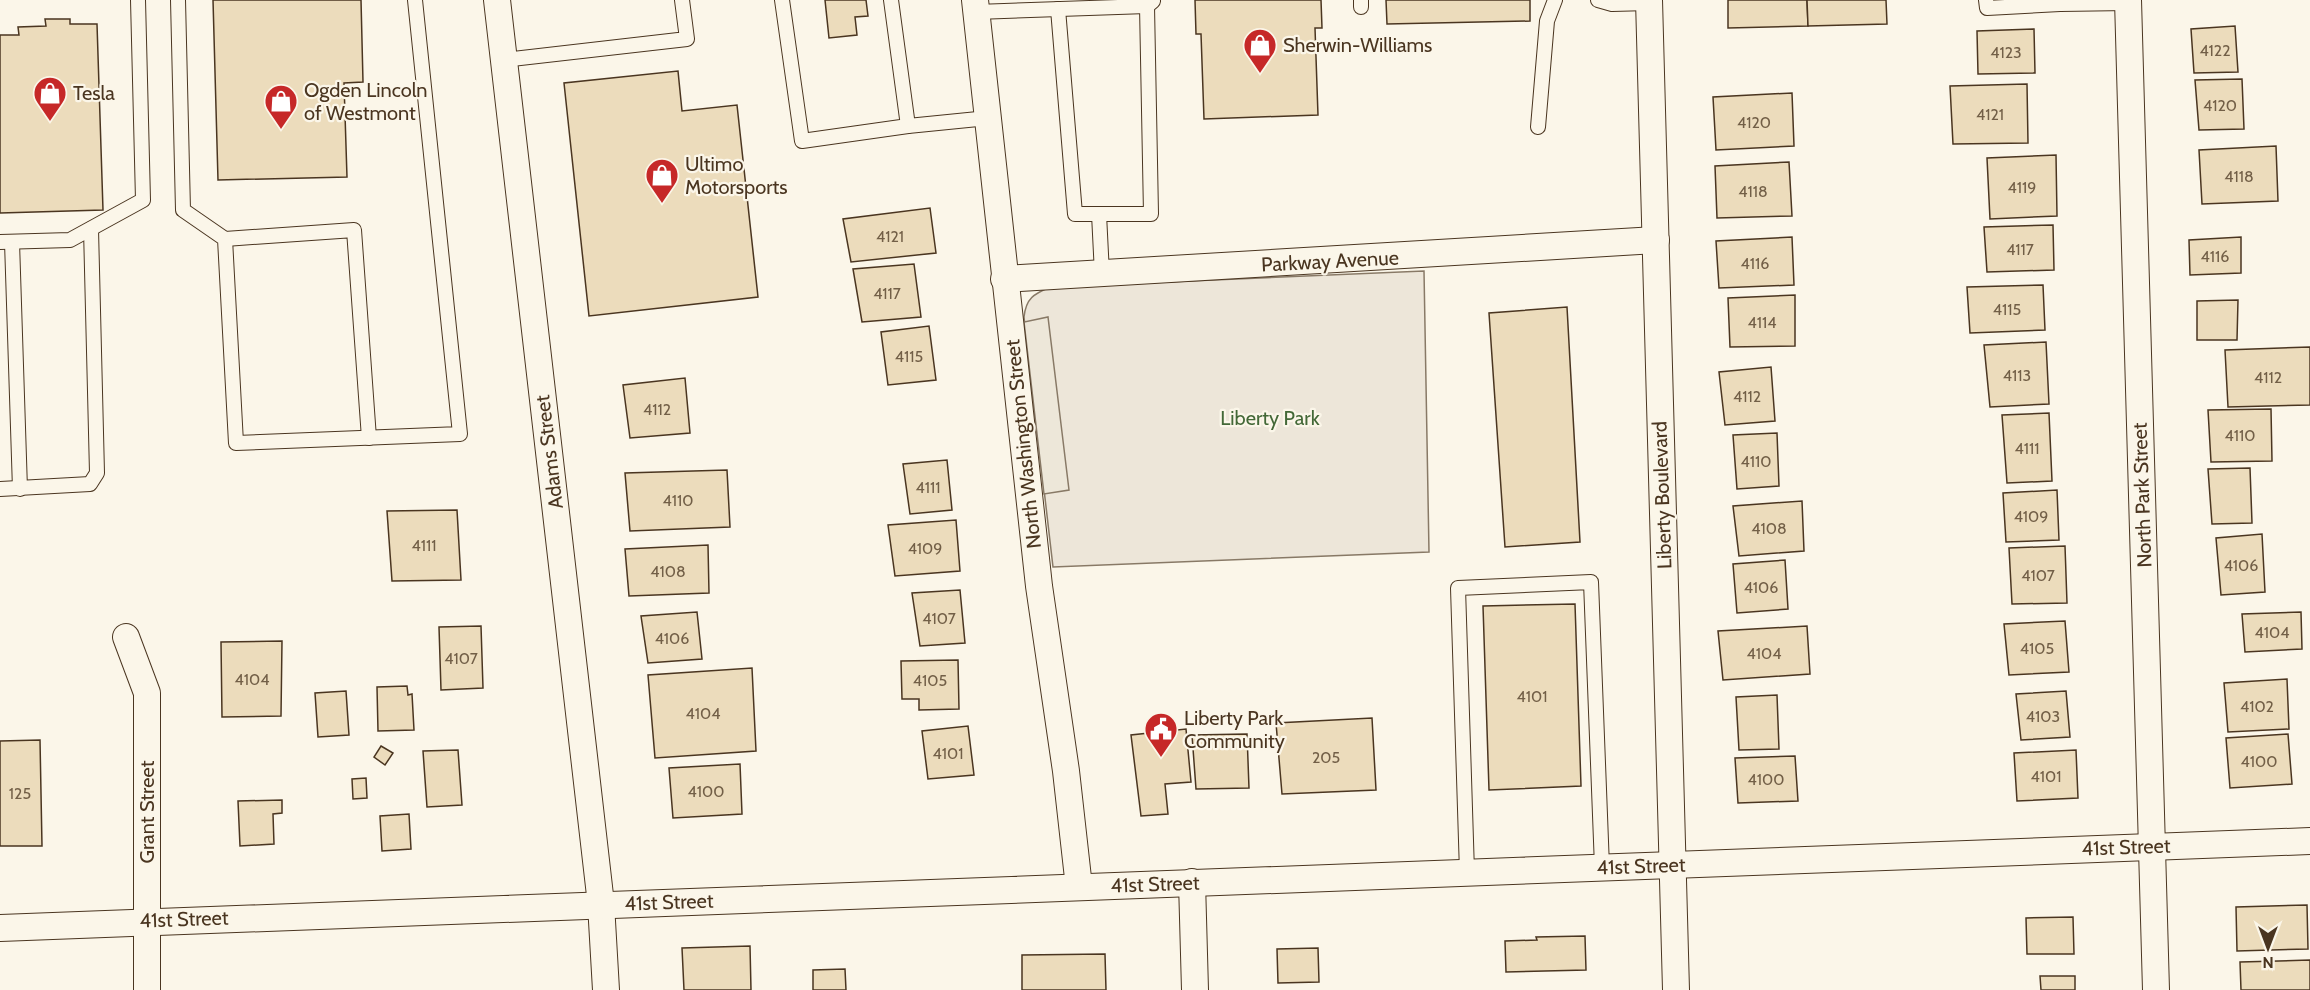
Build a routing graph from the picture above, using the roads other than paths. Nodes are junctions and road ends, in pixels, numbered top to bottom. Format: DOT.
graph roads {
  1 [pos="138,0"];
  2 [pos="178,0"];
  3 [pos="415,0"];
  4 [pos="497,0"];
  5 [pos="682,0"];
  6 [pos="782,0"];
  7 [pos="891,0"];
  8 [pos="1555,0"];
  9 [pos="1598,0"];
  10 [pos="1986,0"];
  11 [pos="1649,2"];
  12 [pos="2059,2"];
  13 [pos="2128,2"];
  14 [pos="1150,3"];
  15 [pos="976,6"];
  16 [pos="1058,9"];
  17 [pos="504,60"];
  18 [pos="988,118"];
  19 [pos="908,126"];
  20 [pos="1538,127"];
  21 [pos="1099,214"];
  22 [pos="91,229"];
  23 [pos="225,239"];
  24 [pos="1656,240"];
  25 [pos="6,242"];
  26 [pos="1102,274"];
  27 [pos="1004,279"];
  28 [pos="369,438"];
  29 [pos="0,489"];
  30 [pos="20,489"];
  31 [pos="126,638"];
  32 [pos="2310,841"];
  33 [pos="2152,846"];
  34 [pos="1672,865"];
  35 [pos="1602,867"];
  36 [pos="1467,872"];
  37 [pos="1192,882"];
  38 [pos="1079,886"];
  39 [pos="601,904"];
  40 [pos="146,921"];
  41 [pos="0,928"];
  42 [pos="147,990"];
  43 [pos="606,990"];
  44 [pos="1195,990"];
  45 [pos="1676,990"];
  46 [pos="2156,990"];
  1 -- 22 [label="lane"];
  2 -- 23 [label="lane"];
  3 -- 28 [label="lane"];
  4 -- 17 [label="street, Adams Street"];
  5 -- 17 [label="lane"];
  6 -- 19 [label="lane"];
  7 -- 19 [label="lane"];
  8 -- 20 [label="lane"];
  9 -- 11 [label="lane"];
  10 -- 12 [label="lane"];
  11 -- 24 [label="street, Liberty Boulevard"];
  12 -- 13 [label="lane"];
  13 -- 33 [label="street, North Park Street"];
  14 -- 16 [label="lane"];
  14 -- 21 [label="lane"];
  15 -- 16 [label="lane"];
  15 -- 18 [label="street, North Washington Street"];
  16 -- 21 [label="lane"];
  17 -- 39 [label="street, Adams Street"];
  18 -- 19 [label="lane"];
  18 -- 27 [label="street, North Washington Street"];
  21 -- 26 [label="lane"];
  22 -- 25 [label="lane"];
  22 -- 30 [label="lane"];
  23 -- 28 [label="lane"];
  23 -- 28 [label="lane"];
  24 -- 26 [label="street, Parkway Avenue"];
  24 -- 34 [label="street, Liberty Boulevard"];
  25 -- 30 [label="lane"];
  26 -- 27 [label="street, Parkway Avenue"];
  27 -- 38 [label="street, North Washington Street"];
  29 -- 30 [label="lane"];
  31 -- 40 [label="street, Grant Street"];
  32 -- 33 [label="street, 41st Street"];
  33 -- 34 [label="street, 41st Street"];
  33 -- 46 [label="street, North Park Street"];
  34 -- 35 [label="street, 41st Street"];
  34 -- 45 [label="street, Liberty Boulevard"];
  35 -- 36 [label="street, 41st Street"];
  35 -- 36 [label="lane"];
  36 -- 37 [label="street, 41st Street"];
  37 -- 38 [label="street, 41st Street"];
  37 -- 44 [label="street"];
  38 -- 39 [label="street, 41st Street"];
  39 -- 40 [label="street, 41st Street"];
  39 -- 43 [label="street, Adams Street"];
  40 -- 41 [label="street, 41st Street"];
  40 -- 42 [label="street, Grant Street"];
}
